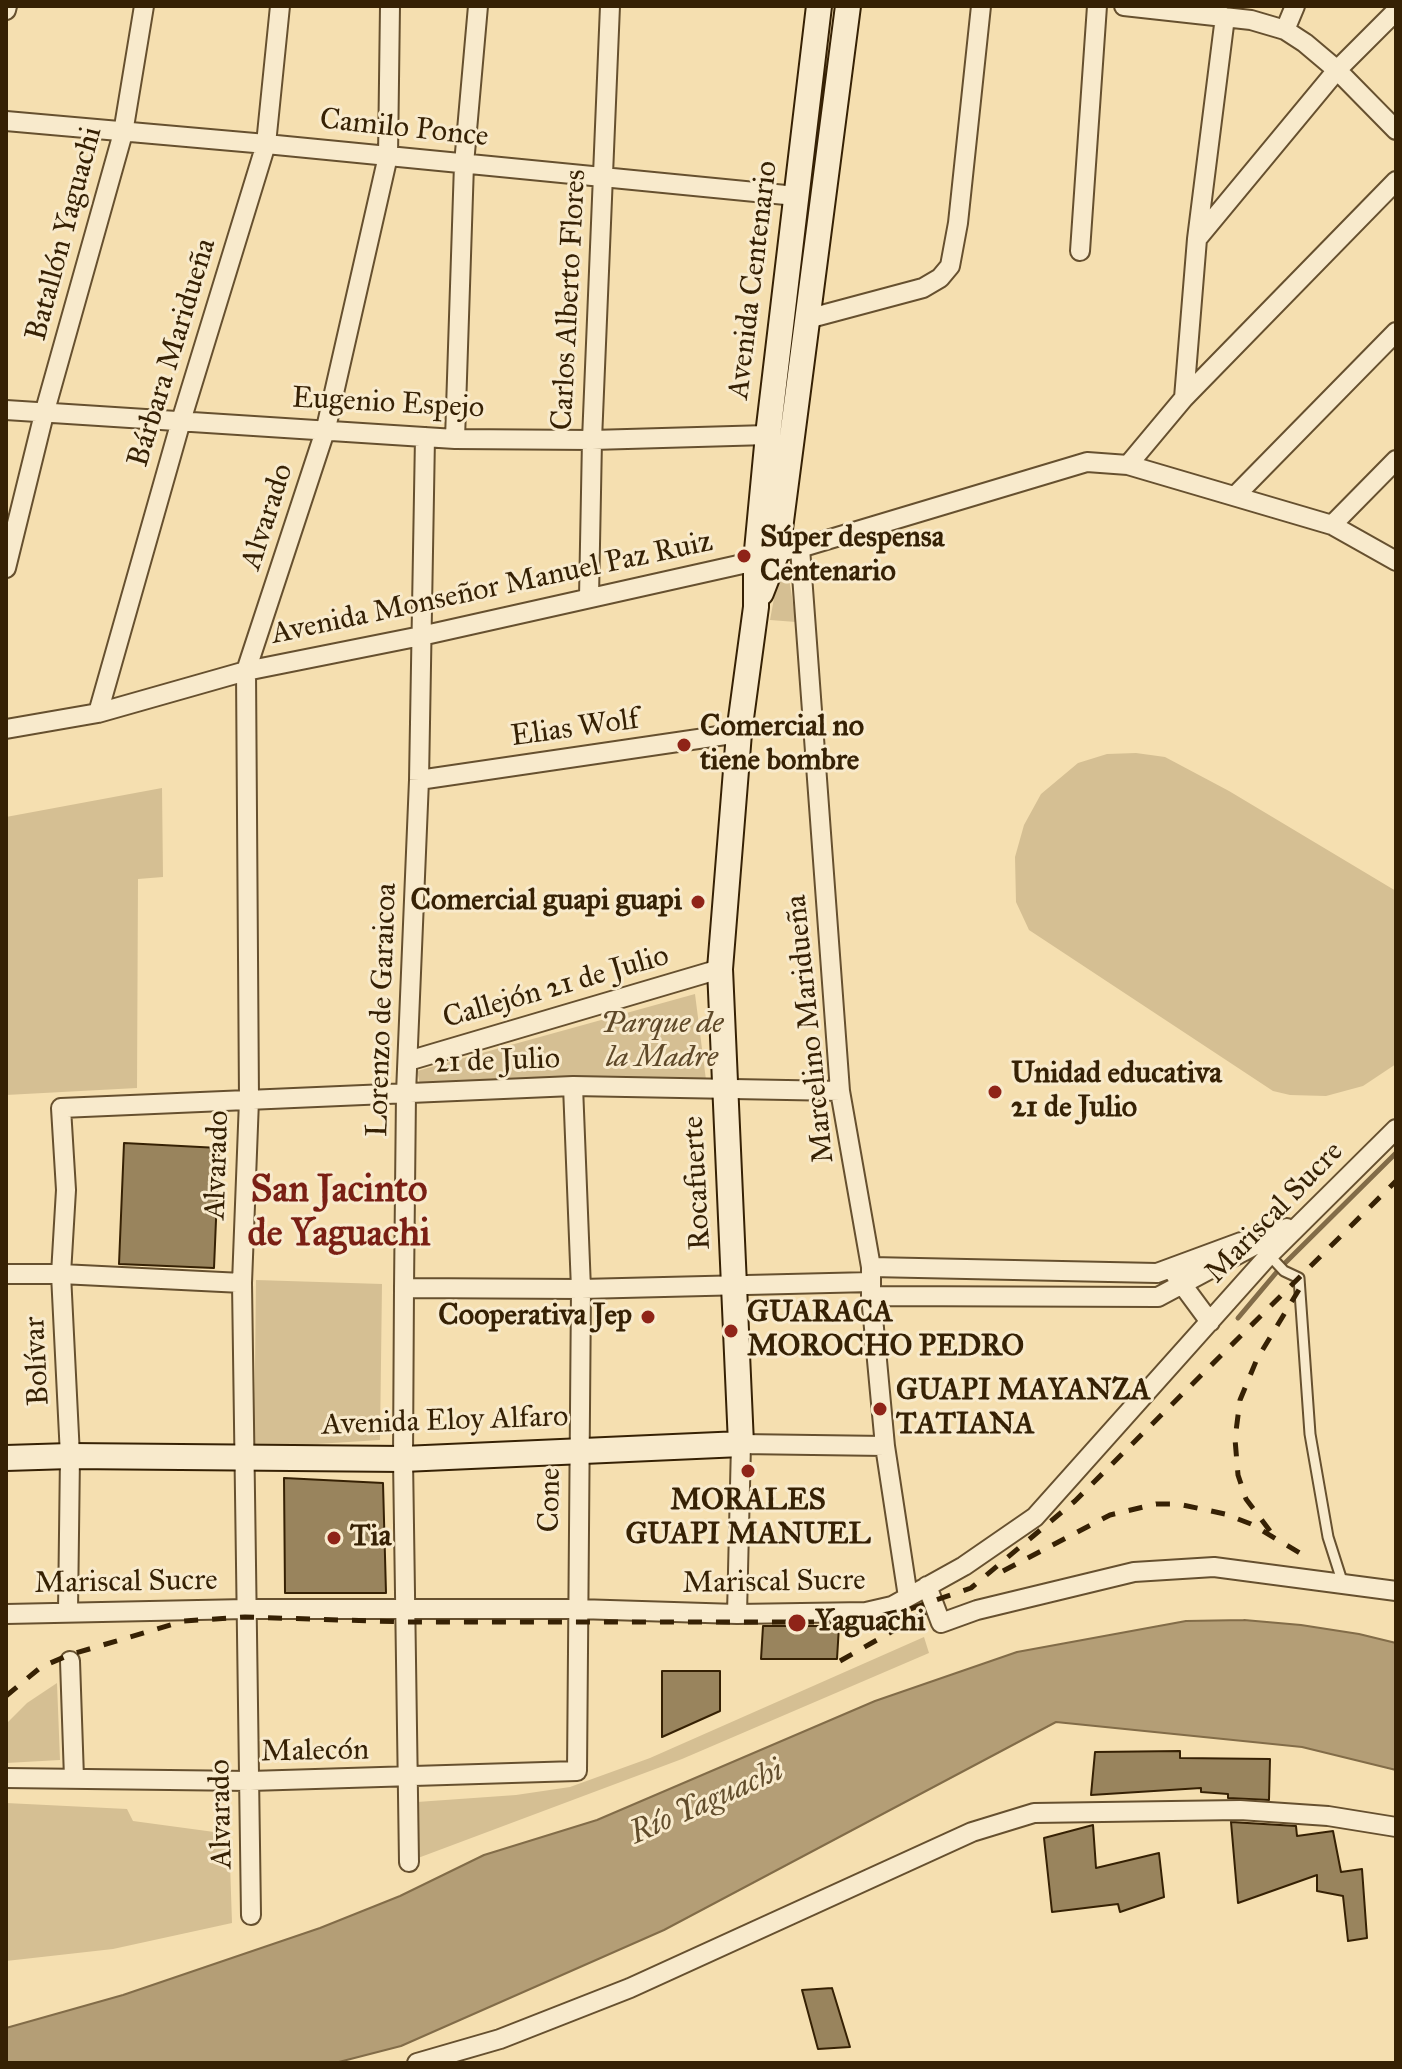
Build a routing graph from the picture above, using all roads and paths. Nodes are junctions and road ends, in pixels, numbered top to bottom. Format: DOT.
graph roads {
  1 [pos="144,6"];
  2 [pos="280,6"];
  3 [pos="390,6"];
  4 [pos="478,6"];
  5 [pos="610,6"];
  6 [pos="819,6"];
  7 [pos="848,6"];
  8 [pos="981,6"];
  9 [pos="1097,6"];
  10 [pos="1124,6"];
  11 [pos="1295,6"];
  12 [pos="1396,11"];
  13 [pos="1225,17"];
  14 [pos="1285,30"];
  15 [pos="1337,70"];
  16 [pos="6,121"];
  17 [pos="1396,130"];
  18 [pos="123,133"];
  19 [pos="266,144"];
  20 [pos="388,156"];
  21 [pos="464,164"];
  22 [pos="604,176"];
  23 [pos="1396,181"];
  24 [pos="796,196"];
  25 [pos="1197,239"];
  26 [pos="1080,251"];
  27 [pos="807,319"];
  28 [pos="1396,332"];
  29 [pos="1184,398"];
  30 [pos="6,410"];
  31 [pos="44,414"];
  32 [pos="181,421"];
  33 [pos="326,428"];
  34 [pos="768,435"];
  35 [pos="425,437"];
  36 [pos="455,439"];
  37 [pos="592,440"];
  38 [pos="1396,460"];
  39 [pos="1128,465"];
  40 [pos="1235,496"];
  41 [pos="1332,525"];
  42 [pos="778,554"];
  43 [pos="1396,561"];
  44 [pos="6,568"];
  45 [pos="589,597"];
  46 [pos="421,636"];
  47 [pos="246,671"];
  48 [pos="98,713"];
  49 [pos="6,729"];
  50 [pos="739,733"];
  51 [pos="419,780"];
  52 [pos="720,969"];
  53 [pos="408,1061"];
  54 [pos="573,1086"];
  55 [pos="725,1090"];
  56 [pos="840,1091"];
  57 [pos="406,1093"];
  58 [pos="249,1100"];
  59 [pos="61,1108"];
  60 [pos="1396,1129"];
  61 [pos="1303,1219"];
  62 [pos="1269,1255"];
  63 [pos="1170,1268"];
  64 [pos="6,1274"];
  65 [pos="61,1274"];
  66 [pos="871,1282"];
  67 [pos="242,1283"];
  68 [pos="1182,1284"];
  69 [pos="735,1285"];
  70 [pos="404,1288"];
  71 [pos="581,1289"];
  72 [pos="1210,1322"];
  73 [pos="741,1444"];
  74 [pos="885,1446"];
  75 [pos="580,1450"];
  76 [pos="70,1456"];
  77 [pos="6,1458"];
  78 [pos="246,1458"];
  79 [pos="403,1459"];
  80 [pos="1343,1584"];
  81 [pos="927,1586"];
  82 [pos="1396,1591"];
  83 [pos="908,1597"];
  84 [pos="246,1609"];
  85 [pos="578,1609"];
  86 [pos="68,1611"];
  87 [pos="406,1611"];
  88 [pos="6,1614"];
  89 [pos="737,1614"];
  90 [pos="70,1661"];
  91 [pos="577,1771"];
  92 [pos="6,1778"];
  93 [pos="74,1778"];
  94 [pos="407,1778"];
  95 [pos="250,1781"];
  96 [pos="1396,1827"];
  97 [pos="409,1862"];
  98 [pos="251,1915"];
  99 [pos="417,2063"];
  1 -- 18 [label="street, Batallón Yaguachi"];
  2 -- 19 [label="street, Bárbara Maridueña"];
  3 -- 20 [label="street, Alvarado"];
  4 -- 21 [label="street"];
  5 -- 22 [label="street, Carlos Alberto Flores"];
  6 -- 24 [label="street, Avenida Centenario"];
  7 -- 27 [label="street, Avenida Centenario"];
  8 -- 27 [label="street"];
  9 -- 26 [label="street"];
  10 -- 13 [label="street"];
  11 -- 14 [label="street"];
  12 -- 15 [label="street"];
  13 -- 14 [label="street"];
  13 -- 25 [label="street"];
  14 -- 15 [label="street"];
  15 -- 17 [label="street"];
  15 -- 25 [label="street"];
  16 -- 18 [label="street, Camilo Ponce"];
  18 -- 19 [label="street, Camilo Ponce"];
  18 -- 31 [label="street, Batallón Yaguachi"];
  19 -- 20 [label="street, Camilo Ponce"];
  19 -- 32 [label="street, Bárbara Maridueña"];
  20 -- 21 [label="street, Camilo Ponce"];
  20 -- 33 [label="street, Alvarado"];
  21 -- 22 [label="street, Camilo Ponce"];
  21 -- 36 [label="street"];
  22 -- 24 [label="street, Camilo Ponce"];
  22 -- 37 [label="street, Carlos Alberto Flores"];
  23 -- 29 [label="street"];
  24 -- 34 [label="street, Avenida Centenario"];
  25 -- 29 [label="street"];
  27 -- 42 [label="street, Avenida Centenario"];
  28 -- 40 [label="street"];
  29 -- 39 [label="street"];
  30 -- 31 [label="street, Eugenio Espejo"];
  31 -- 32 [label="street, Eugenio Espejo"];
  31 -- 44 [label="street, Batallón Yaguachi"];
  32 -- 33 [label="street, Eugenio Espejo"];
  32 -- 48 [label="street, Bárbara Maridueña"];
  33 -- 35 [label="street, Eugenio Espejo"];
  33 -- 47 [label="street, Alvarado"];
  34 -- 37 [label="street, Eugenio Espejo"];
  34 -- 42 [label="street, Avenida Centenario"];
  35 -- 36 [label="street, Eugenio Espejo"];
  35 -- 46 [label="street, Lorenzo de Garaicoa"];
  36 -- 37 [label="street, Eugenio Espejo"];
  37 -- 45 [label="street, Carlos Alberto Flores"];
  38 -- 41 [label="street"];
  39 -- 40 [label="street, Avenida Monseñor Manuel Paz Ruiz"];
  39 -- 42 [label="street, Avenida Monseñor Manuel Paz Ruiz"];
  40 -- 41 [label="street, Avenida Monseñor Manuel Paz Ruiz"];
  41 -- 43 [label="street, Avenida Monseñor Manuel Paz Ruiz"];
  42 -- 45 [label="street, Avenida Monseñor Manuel Paz Ruiz"];
  42 -- 50 [label="street, Rocafuerte"];
  42 -- 56 [label="street, Marcelino Maridueña"];
  45 -- 46 [label="street, Avenida Monseñor Manuel Paz Ruiz"];
  46 -- 47 [label="street, Avenida Monseñor Manuel Paz Ruiz"];
  46 -- 51 [label="street, Lorenzo de Garaicoa"];
  47 -- 48 [label="street, Avenida Monseñor Manuel Paz Ruiz"];
  47 -- 58 [label="street, Alvarado"];
  48 -- 49 [label="street, Avenida Monseñor Manuel Paz Ruiz"];
  50 -- 51 [label="street, Elias Wolf"];
  50 -- 52 [label="street, Rocafuerte"];
  51 -- 53 [label="street, Lorenzo de Garaicoa"];
  52 -- 53 [label="street, Callejón 21 de Julio"];
  52 -- 55 [label="street, Rocafuerte"];
  53 -- 57 [label="street, Lorenzo de Garaicoa"];
  54 -- 55 [label="street, 21 de Julio"];
  54 -- 57 [label="street, 21 de Julio"];
  54 -- 71 [label="street, Cone"];
  55 -- 56 [label="street, 21 de Julio"];
  55 -- 69 [label="street, Rocafuerte"];
  56 -- 66 [label="street, Marcelino Maridueña"];
  57 -- 58 [label="street, 21 de Julio"];
  57 -- 70 [label="street, Lorenzo de Garaicoa"];
  58 -- 59 [label="street, 21 de Julio"];
  58 -- 67 [label="street, Alvarado"];
  59 -- 65 [label="street, Bolívar"];
  60 -- 61 [label="street, Mariscal Sucre"];
  61 -- 62 [label="street, Mariscal Sucre"];
  61 -- 63 [label="street"];
  61 -- 68 [label="street"];
  62 -- 72 [label="street, Mariscal Sucre"];
  62 -- 80 [label="lane"];
  63 -- 66 [label="street"];
  63 -- 68 [label="street"];
  64 -- 65 [label="street"];
  65 -- 67 [label="street"];
  65 -- 76 [label="street, Bolívar"];
  66 -- 68 [label="street"];
  66 -- 69 [label="street"];
  66 -- 74 [label="street, Marcelino Maridueña"];
  67 -- 78 [label="street, Alvarado"];
  68 -- 72 [label="street"];
  69 -- 71 [label="street"];
  69 -- 73 [label="street, Rocafuerte"];
  70 -- 71 [label="street"];
  70 -- 79 [label="street, Lorenzo de Garaicoa"];
  71 -- 75 [label="street, Cone"];
  72 -- 81 [label="street, Mariscal Sucre"];
  73 -- 74 [label="street, Avenida Eloy Alfaro"];
  73 -- 75 [label="street, Avenida Eloy Alfaro"];
  73 -- 89 [label="street, Rocafuerte"];
  74 -- 83 [label="street, Marcelino Maridueña"];
  75 -- 79 [label="street, Avenida Eloy Alfaro"];
  75 -- 85 [label="street, Cone"];
  76 -- 77 [label="street, Avenida Eloy Alfaro"];
  76 -- 78 [label="street, Avenida Eloy Alfaro"];
  76 -- 86 [label="street, Bolívar"];
  78 -- 79 [label="street, Avenida Eloy Alfaro"];
  78 -- 84 [label="street, Alvarado"];
  79 -- 87 [label="street, Lorenzo de Garaicoa"];
  80 -- 81 [label="street"];
  80 -- 82 [label="street"];
  81 -- 83 [label="street, Mariscal Sucre"];
  83 -- 89 [label="street, Mariscal Sucre"];
  84 -- 86 [label="street, Mariscal Sucre"];
  84 -- 87 [label="street, Mariscal Sucre"];
  84 -- 95 [label="street, Alvarado"];
  85 -- 87 [label="street, Mariscal Sucre"];
  85 -- 89 [label="street, Mariscal Sucre"];
  85 -- 91 [label="street, Cone"];
  86 -- 88 [label="street, Mariscal Sucre"];
  87 -- 94 [label="street, Lorenzo de Garaicoa"];
  90 -- 93 [label="street"];
  91 -- 94 [label="street, Malecón"];
  92 -- 93 [label="street, Malecón"];
  93 -- 95 [label="street, Malecón"];
  94 -- 95 [label="street, Malecón"];
  94 -- 97 [label="street, Lorenzo de Garaicoa"];
  95 -- 98 [label="street, Alvarado"];
  96 -- 99 [label="street"];
}
